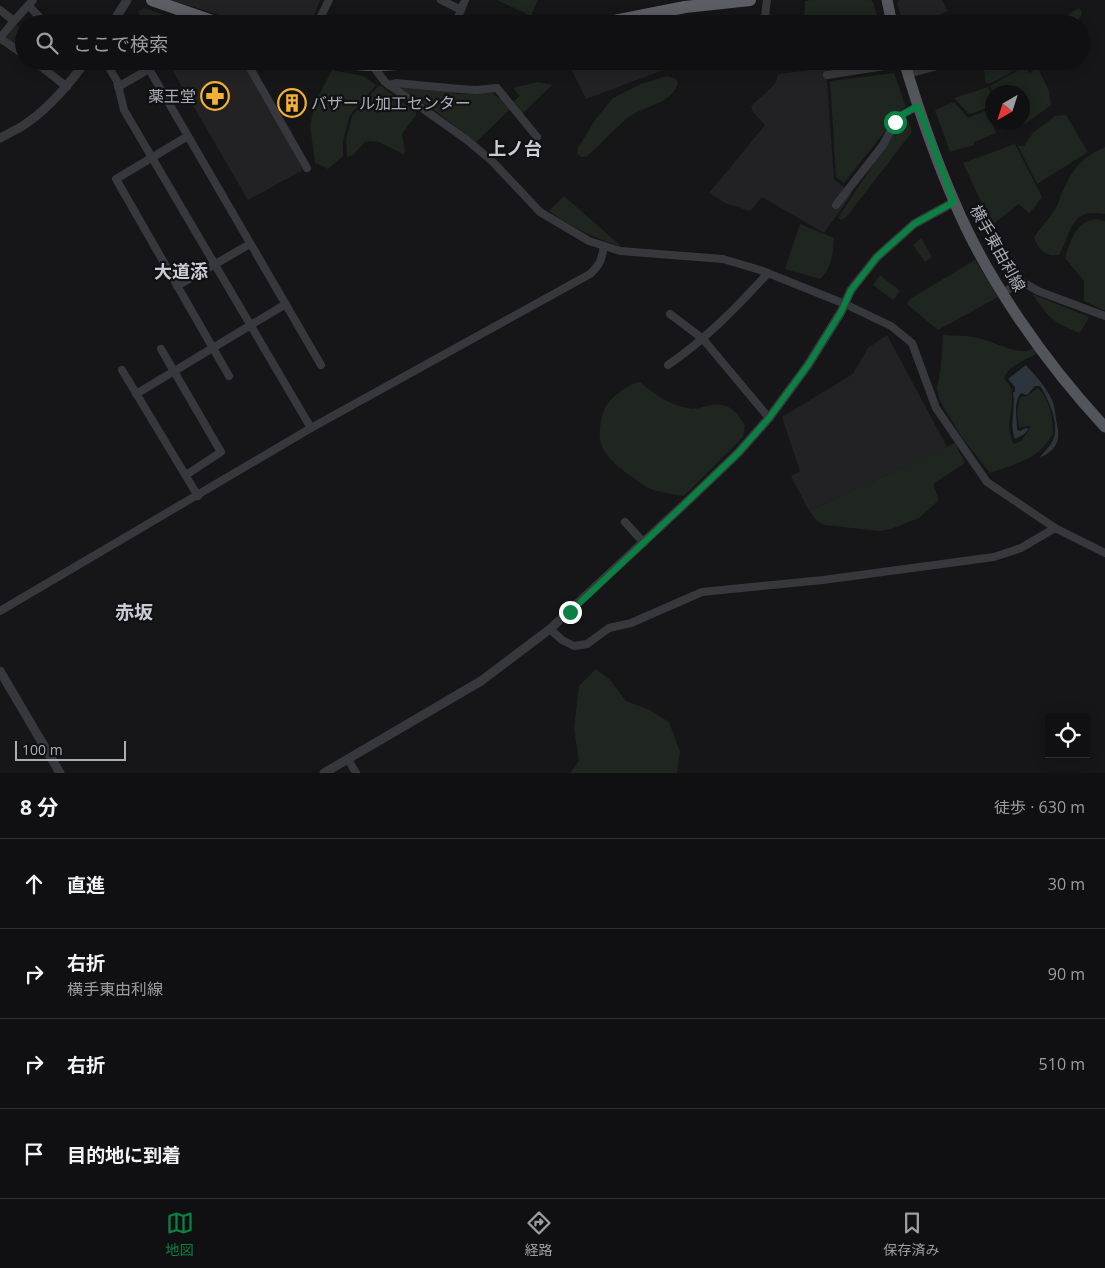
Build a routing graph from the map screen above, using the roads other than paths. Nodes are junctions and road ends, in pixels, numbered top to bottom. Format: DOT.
graph roads {
  1 [pos="127,0"];
  2 [pos="152,0"];
  3 [pos="329,0"];
  4 [pos="441,0"];
  5 [pos="465,0"];
  6 [pos="750,0"];
  7 [pos="767,0"];
  8 [pos="887,0"];
  9 [pos="31,3"];
  10 [pos="685,4"];
  11 [pos="0,10"];
  12 [pos="461,10"];
  13 [pos="20,15"];
  14 [pos="40,15"];
  15 [pos="118,15"];
  16 [pos="194,15"];
  17 [pos="322,15"];
  18 [pos="459,15"];
  19 [pos="638,15"];
  20 [pos="765,15"];
  21 [pos="890,15"];
  22 [pos="14,21"];
  23 [pos="15,49"];
  24 [pos="45,70"];
  25 [pos="79,70"];
  26 [pos="110,70"];
  27 [pos="147,70"];
  28 [pos="150,70"];
  29 [pos="251,70"];
  30 [pos="376,70"];
  31 [pos="870,70"];
  32 [pos="906,70"];
  33 [pos="827,75"];
  34 [pos="388,85"];
  35 [pos="67,87"];
  36 [pos="118,87"];
  37 [pos="918,106"];
  38 [pos="188,136"];
  39 [pos="537,137"];
  40 [pos="0,138"];
  41 [pos="152,158"];
  42 [pos="307,168"];
  43 [pos="954,202"];
  44 [pos="836,205"];
  45 [pos="250,244"];
  46 [pos="604,246"];
  47 [pos="215,265"];
  48 [pos="768,273"];
  49 [pos="177,286"];
  50 [pos="1003,293"];
  51 [pos="286,304"];
  52 [pos="845,304"];
  53 [pos="670,314"];
  54 [pos="1105,316"];
  55 [pos="250,326"];
  56 [pos="703,339"];
  57 [pos="212,347"];
  58 [pos="161,349"];
  59 [pos="321,365"];
  60 [pos="668,366"];
  61 [pos="122,370"];
  62 [pos="173,370"];
  63 [pos="229,376"];
  64 [pos="136,394"];
  65 [pos="769,418"];
  66 [pos="1105,427"];
  67 [pos="311,428"];
  68 [pos="186,474"];
  69 [pos="198,496"];
  70 [pos="625,522"];
  71 [pos="1055,528"];
  72 [pos="644,542"];
  73 [pos="1105,554"];
  74 [pos="0,611"];
  75 [pos="550,630"];
  76 [pos="0,671"];
  77 [pos="348,759"];
  78 [pos="60,773"];
  79 [pos="324,773"];
  80 [pos="356,773"];
  1 -- 15 [label="street"];
  2 -- 16 [label="highway"];
  3 -- 17 [label="street"];
  4 -- 12 [label="street"];
  5 -- 12 [label="street"];
  6 -- 10 [label="highway"];
  7 -- 20 [label="street"];
  8 -- 21 [label="main road"];
  9 -- 13 [label="street"];
  9 -- 14 [label="street"];
  10 -- 19 [label="highway"];
  11 -- 22 [label="street"];
  12 -- 18 [label="street"];
  22 -- 23 [label="street"];
  24 -- 35 [label="street"];
  25 -- 35 [label="street"];
  26 -- 36 [label="street"];
  27 -- 36 [label="street"];
  28 -- 38 [label="street"];
  29 -- 42 [label="street"];
  30 -- 34 [label="street"];
  31 -- 33 [label="street"];
  32 -- 37 [label="main road, 横手東由利線"];
  34 -- 39 [label="street"];
  34 -- 46 [label="street"];
  35 -- 40 [label="street"];
  36 -- 41 [label="street"];
  37 -- 43 [label="main road, 横手東由利線"];
  37 -- 44 [label="street"];
  38 -- 41 [label="street"];
  38 -- 45 [label="street"];
  41 -- 47 [label="street"];
  41 -- 49 [label="street"];
  43 -- 50 [label="main road, 横手東由利線"];
  43 -- 52 [label="street"];
  45 -- 47 [label="street"];
  45 -- 51 [label="street"];
  46 -- 48 [label="street"];
  46 -- 67 [label="street"];
  47 -- 49 [label="street"];
  47 -- 55 [label="street"];
  48 -- 52 [label="street"];
  48 -- 56 [label="street"];
  49 -- 57 [label="street"];
  50 -- 54 [label="street"];
  50 -- 66 [label="main road, 横手東由利線"];
  51 -- 55 [label="street"];
  51 -- 59 [label="street"];
  52 -- 65 [label="street"];
  52 -- 71 [label="street"];
  53 -- 56 [label="street"];
  55 -- 57 [label="street"];
  55 -- 67 [label="street"];
  56 -- 60 [label="street"];
  56 -- 65 [label="street"];
  57 -- 62 [label="street"];
  57 -- 63 [label="street"];
  58 -- 62 [label="street"];
  61 -- 64 [label="street"];
  62 -- 64 [label="street"];
  62 -- 68 [label="street"];
  64 -- 68 [label="street"];
  65 -- 72 [label="street"];
  67 -- 69 [label="street"];
  68 -- 69 [label="street"];
  69 -- 74 [label="street"];
  70 -- 72 [label="street"];
  71 -- 73 [label="street"];
  71 -- 75 [label="street"];
  72 -- 75 [label="street"];
  75 -- 77 [label="street"];
  76 -- 78 [label="street"];
  77 -- 79 [label="street"];
  77 -- 80 [label="street"];
}
